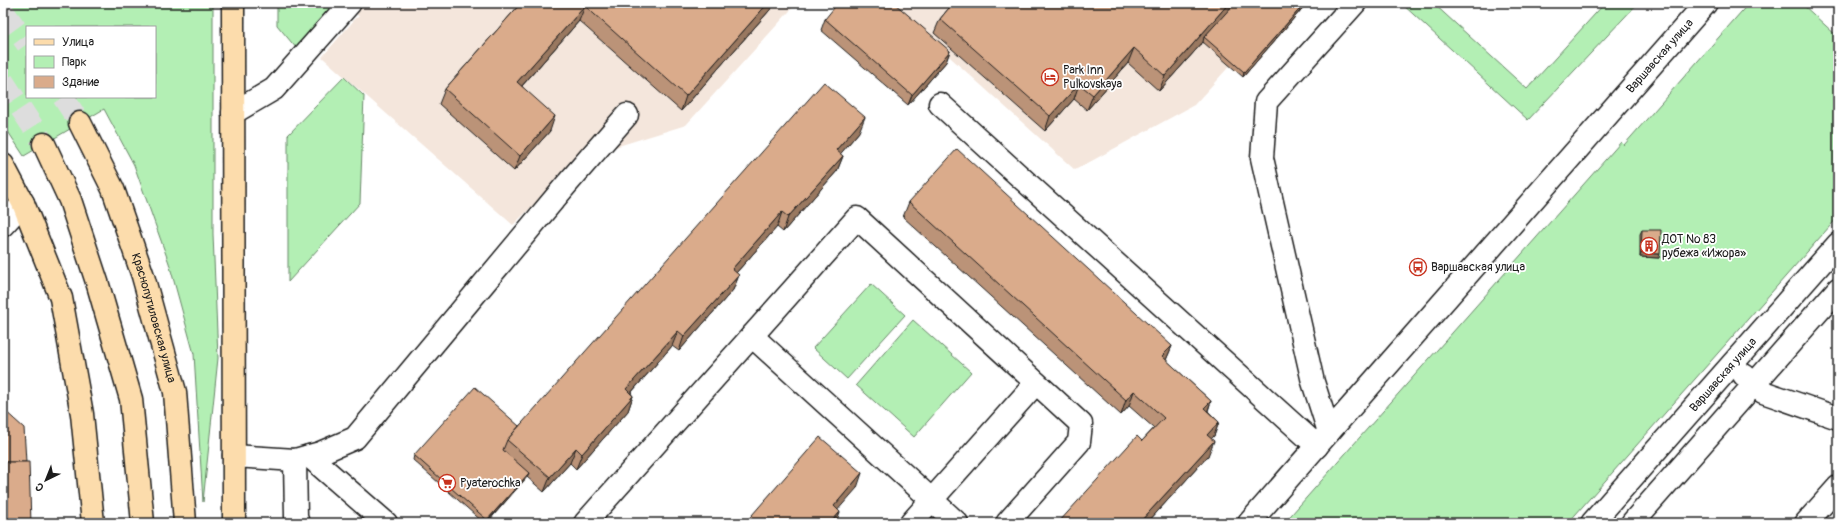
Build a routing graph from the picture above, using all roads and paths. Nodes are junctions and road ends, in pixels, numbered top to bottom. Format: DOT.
graph roads {
  1 [pos="233,3"];
  2 [pos="350,3"];
  3 [pos="1355,3"];
  4 [pos="1706,3"];
  5 [pos="940,104"];
  6 [pos="233,113"];
  7 [pos="627,115"];
  8 [pos="80,123"];
  9 [pos="44,144"];
  10 [pos="3,165"];
  11 [pos="22,203"];
  12 [pos="3,225"];
  13 [pos="1838,244"];
  14 [pos="1838,289"];
  15 [pos="752,336"];
  16 [pos="1731,364"];
  17 [pos="1036,383"];
  18 [pos="1754,384"];
  19 [pos="1838,418"];
  20 [pos="1323,439"];
  21 [pos="234,456"];
  22 [pos="302,458"];
  23 [pos="1838,487"];
  24 [pos="932,500"];
  25 [pos="93,523"];
  26 [pos="142,523"];
  27 [pos="185,523"];
  28 [pos="234,523"];
  29 [pos="298,523"];
  30 [pos="386,523"];
  31 [pos="585,523"];
  32 [pos="912,523"];
  33 [pos="957,523"];
  34 [pos="1007,523"];
  35 [pos="1249,523"];
  36 [pos="1592,523"];
  37 [pos="1632,523"];
  38 [pos="1806,523"];
  1 -- 6 [label="main road"];
  2 -- 6 [label="street"];
  3 -- 20 [label="street"];
  4 -- 20 [label="street, Варшавская улица"];
  5 -- 20 [label="street"];
  6 -- 21 [label="main road"];
  7 -- 22 [label="street"];
  8 -- 27 [label="main road, Краснопутиловская улица"];
  9 -- 26 [label="main road"];
  10 -- 11 [label="main road"];
  11 -- 12 [label="street"];
  11 -- 25 [label="main road"];
  13 -- 16 [label="street, Варшавская улица"];
  14 -- 18 [label="street"];
  15 -- 17 [label="street"];
  15 -- 24 [label="street"];
  15 -- 31 [label="street"];
  16 -- 18 [label="street"];
  16 -- 36 [label="street, Варшавская улица"];
  17 -- 24 [label="street"];
  17 -- 34 [label="street"];
  18 -- 19 [label="street"];
  18 -- 37 [label="street"];
  20 -- 35 [label="street, Варшавская улица"];
  21 -- 22 [label="street"];
  21 -- 28 [label="main road"];
  22 -- 29 [label="street"];
  22 -- 30 [label="street"];
  23 -- 38 [label="street"];
  24 -- 32 [label="street"];
  24 -- 33 [label="street"];
}
